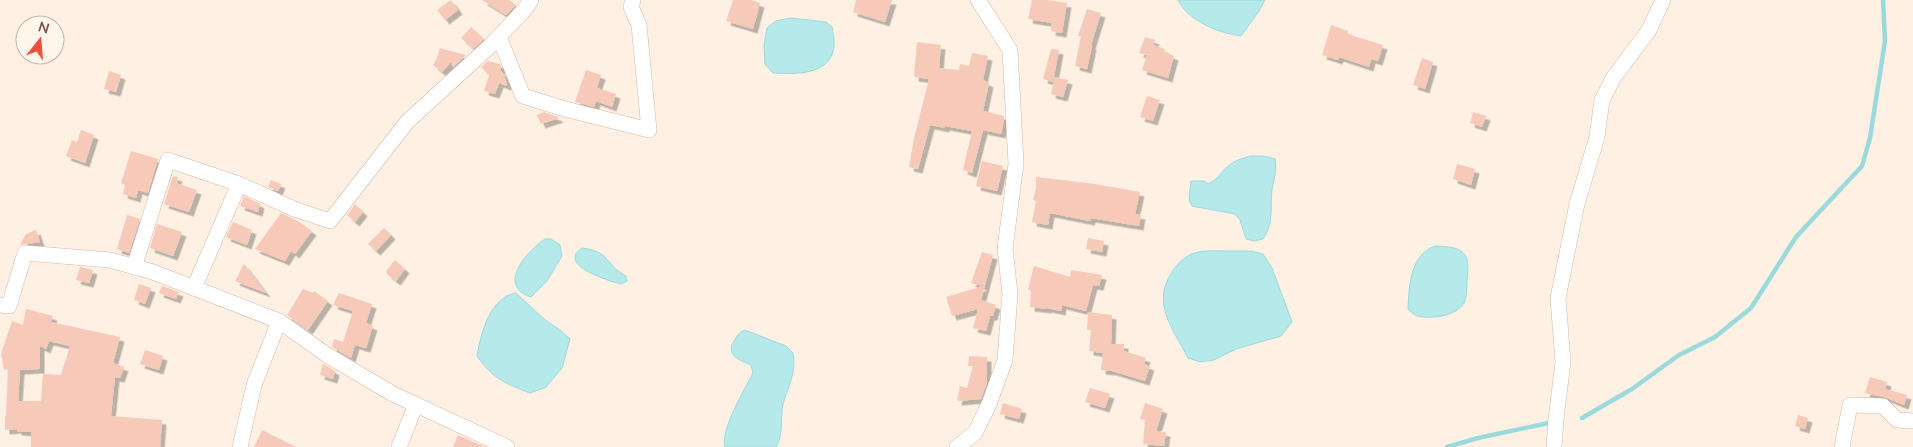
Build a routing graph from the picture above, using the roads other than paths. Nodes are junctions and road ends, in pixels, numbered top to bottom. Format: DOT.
graph roads {
  1 [pos="531,0"];
  2 [pos="633,0"];
  3 [pos="978,0"];
  4 [pos="1662,0"];
  5 [pos="499,37"];
  6 [pos="238,184"];
  7 [pos="134,267"];
  8 [pos="194,288"];
  9 [pos="0,305"];
  10 [pos="279,322"];
  11 [pos="416,404"];
  12 [pos="1913,421"];
  13 [pos="240,447"];
  14 [pos="400,447"];
  15 [pos="508,447"];
  16 [pos="957,447"];
  17 [pos="1554,447"];
  18 [pos="1842,447"];
  1 -- 5 [label="street"];
  2 -- 5 [label="street"];
  3 -- 16 [label="street"];
  4 -- 17 [label="street"];
  5 -- 6 [label="street"];
  6 -- 7 [label="street"];
  6 -- 8 [label="street"];
  7 -- 8 [label="street"];
  7 -- 9 [label="street"];
  8 -- 10 [label="street"];
  10 -- 11 [label="street"];
  10 -- 13 [label="street"];
  11 -- 14 [label="street"];
  11 -- 15 [label="street"];
  12 -- 18 [label="street"];
}
